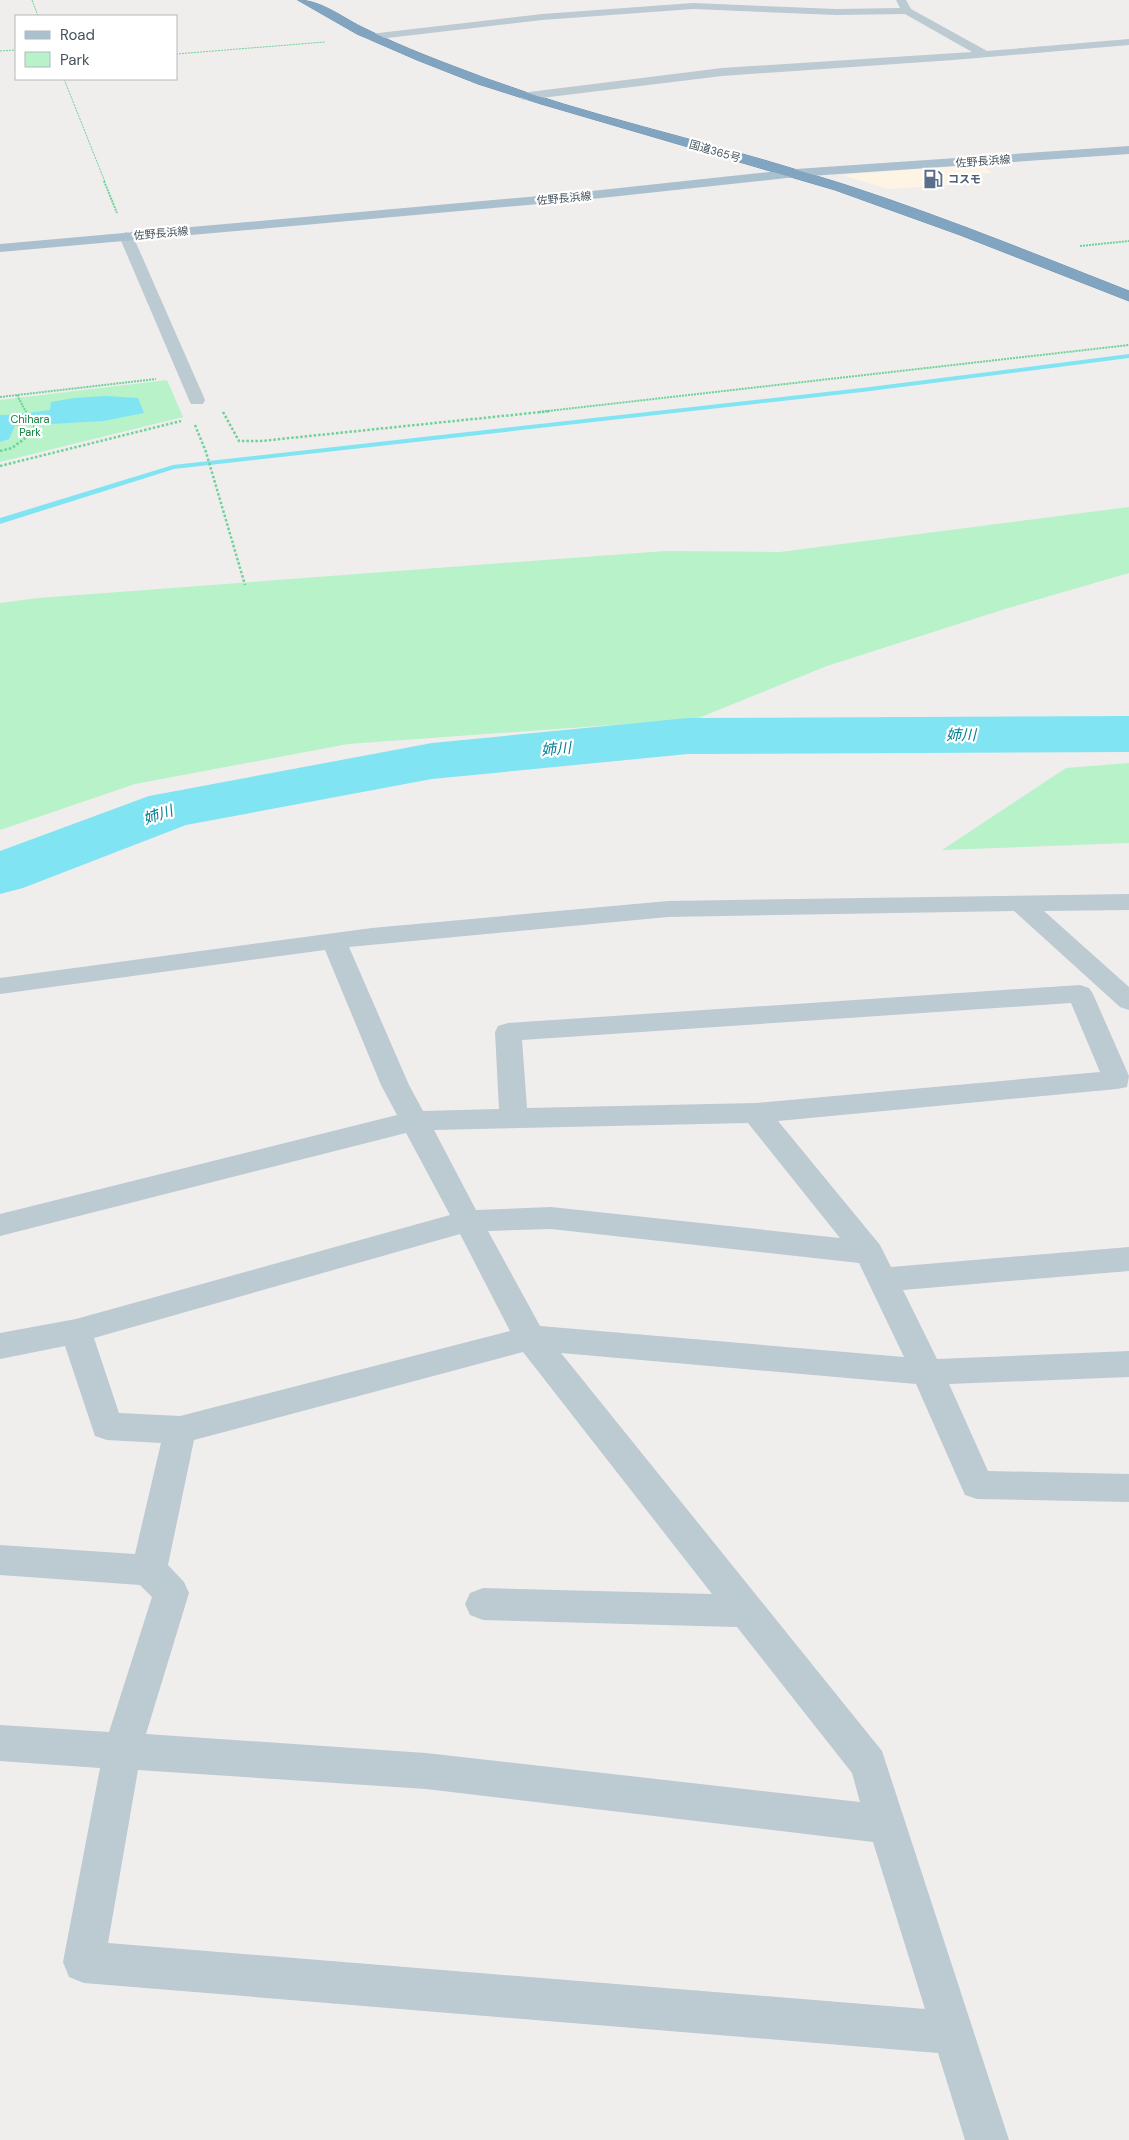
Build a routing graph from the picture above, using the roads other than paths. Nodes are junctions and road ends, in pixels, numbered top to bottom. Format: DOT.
graph roads {
  1 [pos="303,0"];
  2 [pos="901,0"];
  3 [pos="907,11"];
  4 [pos="371,38"];
  5 [pos="1129,42"];
  6 [pos="984,54"];
  7 [pos="525,96"];
  8 [pos="1129,150"];
  9 [pos="796,173"];
  10 [pos="126,236"];
  11 [pos="0,248"];
  12 [pos="1129,296"];
  13 [pos="198,400"];
  14 [pos="1129,902"];
  15 [pos="1021,904"];
  16 [pos="334,941"];
  17 [pos="0,986"];
  18 [pos="1129,1001"];
  19 [pos="756,1113"];
  20 [pos="514,1119"];
  21 [pos="415,1122"];
  22 [pos="468,1221"];
  23 [pos="0,1225"];
  24 [pos="1129,1259"];
  25 [pos="875,1266"];
  26 [pos="76,1331"];
  27 [pos="530,1338"];
  28 [pos="0,1346"];
  29 [pos="1129,1364"];
  30 [pos="927,1372"];
  31 [pos="180,1430"];
  32 [pos="1129,1488"];
  33 [pos="0,1560"];
  34 [pos="149,1570"];
  35 [pos="483,1604"];
  36 [pos="748,1611"];
  37 [pos="0,1743"];
  38 [pos="122,1752"];
  39 [pos="887,1824"];
  40 [pos="953,2033"];
  41 [pos="987,2140"];
  1 -- 4 [label="highway, 国道365号"];
  2 -- 3 [label="street"];
  3 -- 4 [label="street"];
  3 -- 6 [label="street"];
  4 -- 7 [label="highway, 国道365号"];
  5 -- 6 [label="street"];
  6 -- 7 [label="street"];
  7 -- 9 [label="highway, 国道365号"];
  8 -- 9 [label="main road, 佐野長浜線"];
  9 -- 10 [label="main road, 佐野長浜線"];
  9 -- 12 [label="highway, 国道365号"];
  10 -- 11 [label="main road, 佐野長浜線"];
  10 -- 13 [label="street"];
  14 -- 15 [label="street"];
  15 -- 16 [label="street"];
  15 -- 18 [label="street"];
  16 -- 17 [label="street"];
  16 -- 21 [label="street"];
  19 -- 20 [label="street"];
  19 -- 20 [label="street"];
  19 -- 25 [label="street"];
  20 -- 21 [label="street"];
  21 -- 22 [label="street"];
  21 -- 23 [label="street"];
  22 -- 25 [label="street"];
  22 -- 26 [label="street"];
  22 -- 27 [label="street"];
  24 -- 25 [label="street"];
  25 -- 30 [label="street"];
  26 -- 28 [label="street"];
  26 -- 31 [label="street"];
  27 -- 30 [label="street"];
  27 -- 31 [label="street"];
  27 -- 36 [label="street"];
  29 -- 30 [label="street"];
  30 -- 32 [label="street"];
  31 -- 34 [label="street"];
  33 -- 34 [label="street"];
  34 -- 38 [label="street"];
  35 -- 36 [label="street"];
  36 -- 39 [label="street"];
  37 -- 38 [label="street"];
  38 -- 39 [label="street"];
  38 -- 40 [label="street"];
  39 -- 40 [label="street"];
  40 -- 41 [label="street"];
}
